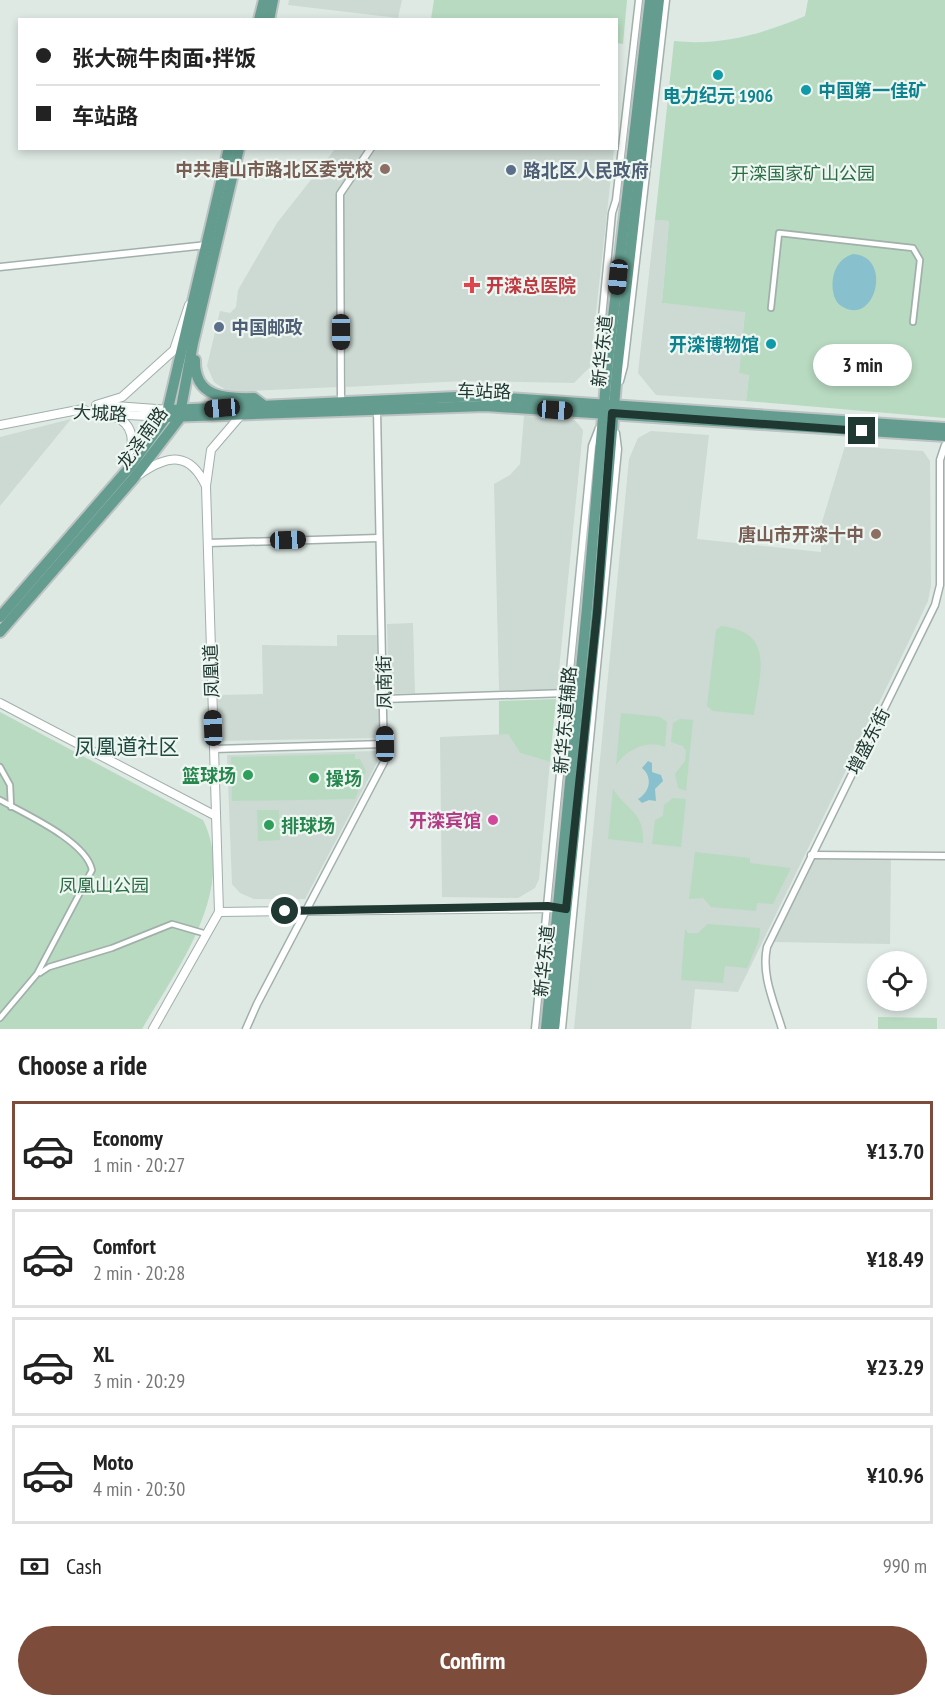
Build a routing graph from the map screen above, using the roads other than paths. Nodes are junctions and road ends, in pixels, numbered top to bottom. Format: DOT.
graph roads {
  1 [pos="264,0"];
  2 [pos="273,0"];
  3 [pos="639,0"];
  4 [pos="650,0"];
  5 [pos="659,0"];
  6 [pos="666,0"];
  7 [pos="260,18"];
  8 [pos="269,18"];
  9 [pos="230,150"];
  10 [pos="239,150"];
  11 [pos="370,150"];
  12 [pos="207,245"];
  13 [pos="0,267"];
  14 [pos="196,291"];
  15 [pos="771,308"];
  16 [pos="913,322"];
  17 [pos="194,343"];
  18 [pos="341,400"];
  19 [pos="262,404"];
  20 [pos="96,405"];
  21 [pos="376,409"];
  22 [pos="609,409"];
  23 [pos="87,411"];
  24 [pos="168,414"];
  25 [pos="180,415"];
  26 [pos="241,415"];
  27 [pos="0,424"];
  28 [pos="945,428"];
  29 [pos="945,436"];
  30 [pos="945,445"];
  31 [pos="129,468"];
  32 [pos="133,479"];
  33 [pos="206,486"];
  34 [pos="943,519"];
  35 [pos="379,538"];
  36 [pos="208,543"];
  37 [pos="0,617"];
  38 [pos="0,632"];
  39 [pos="567,693"];
  40 [pos="384,699"];
  41 [pos="0,703"];
  42 [pos="385,744"];
  43 [pos="214,749"];
  44 [pos="0,767"];
  45 [pos="0,800"];
  46 [pos="11,807"];
  47 [pos="216,816"];
  48 [pos="811,855"];
  49 [pos="945,856"];
  50 [pos="561,908"];
  51 [pos="307,911"];
  52 [pos="219,912"];
  53 [pos="203,933"];
  54 [pos="37,974"];
  55 [pos="0,1018"];
  56 [pos="153,1029"];
  57 [pos="246,1029"];
  58 [pos="535,1029"];
  59 [pos="546,1029"];
  60 [pos="554,1029"];
  61 [pos="562,1029"];
  62 [pos="782,1029"];
  1 -- 7 [label="main road"];
  2 -- 8 [label="main road"];
  3 -- 22 [label="street"];
  4 -- 22 [label="main road, 新华东道"];
  5 -- 22 [label="main road, 新华东道"];
  6 -- 22 [label="street"];
  9 -- 12 [label="main road, 龙泽南路"];
  10 -- 17 [label="main road, 龙泽南路"];
  11 -- 18 [label="street"];
  12 -- 13 [label="street"];
  12 -- 14 [label="main road, 龙泽南路"];
  14 -- 20 [label="street"];
  14 -- 24 [label="main road, 龙泽南路"];
  15 -- 16 [label="street"];
  17 -- 19 [label="main road"];
  17 -- 25 [label="main road, 龙泽南路"];
  18 -- 19 [label="main road, 车站路"];
  18 -- 22 [label="main road, 车站路"];
  19 -- 25 [label="main road, 车站路"];
  20 -- 23 [label="street"];
  20 -- 24 [label="street"];
  21 -- 22 [label="main road, 车站路"];
  21 -- 26 [label="main road, 车站路"];
  21 -- 35 [label="street, 凤南街"];
  22 -- 28 [label="main road, 车站路"];
  22 -- 29 [label="main road, 车站路"];
  22 -- 39 [label="street, 新华东道辅路"];
  22 -- 50 [label="main road, 新华东道"];
  22 -- 50 [label="street, 新华东道辅路"];
  23 -- 24 [label="street, 大城路"];
  23 -- 27 [label="street, 大城路"];
  23 -- 31 [label="street"];
  24 -- 25 [label="main road, 车站路"];
  24 -- 31 [label="main road, 龙泽南路"];
  25 -- 26 [label="main road, 车站路"];
  25 -- 32 [label="main road, 龙泽南路"];
  26 -- 33 [label="street, 凤凰道"];
  30 -- 34 [label="street, 增盛东街"];
  31 -- 37 [label="main road, 龙泽南路"];
  32 -- 33 [label="street"];
  32 -- 38 [label="main road, 龙泽南路"];
  33 -- 36 [label="street, 凤凰道"];
  34 -- 48 [label="street, 增盛东街"];
  35 -- 36 [label="street"];
  35 -- 40 [label="street, 凤南街"];
  36 -- 43 [label="street, 凤凰道"];
  39 -- 40 [label="street"];
  39 -- 50 [label="street, 新华东道辅路"];
  40 -- 42 [label="street, 凤南街"];
  41 -- 47 [label="street"];
  42 -- 43 [label="street"];
  42 -- 51 [label="street, 凤南街"];
  43 -- 47 [label="street, 凤凰道"];
  44 -- 46 [label="street"];
  45 -- 46 [label="street"];
  46 -- 54 [label="street"];
  47 -- 52 [label="street, 凤凰道"];
  48 -- 49 [label="street"];
  48 -- 62 [label="street, 增盛东街"];
  50 -- 51 [label="street"];
  50 -- 58 [label="street, 新华东道辅路"];
  50 -- 59 [label="main road, 新华东道"];
  50 -- 60 [label="main road, 新华东道"];
  50 -- 61 [label="street, 新华东道辅路"];
  51 -- 52 [label="street"];
  51 -- 57 [label="street, 凤南街"];
  52 -- 56 [label="street"];
  53 -- 54 [label="street"];
  54 -- 55 [label="street"];
}
